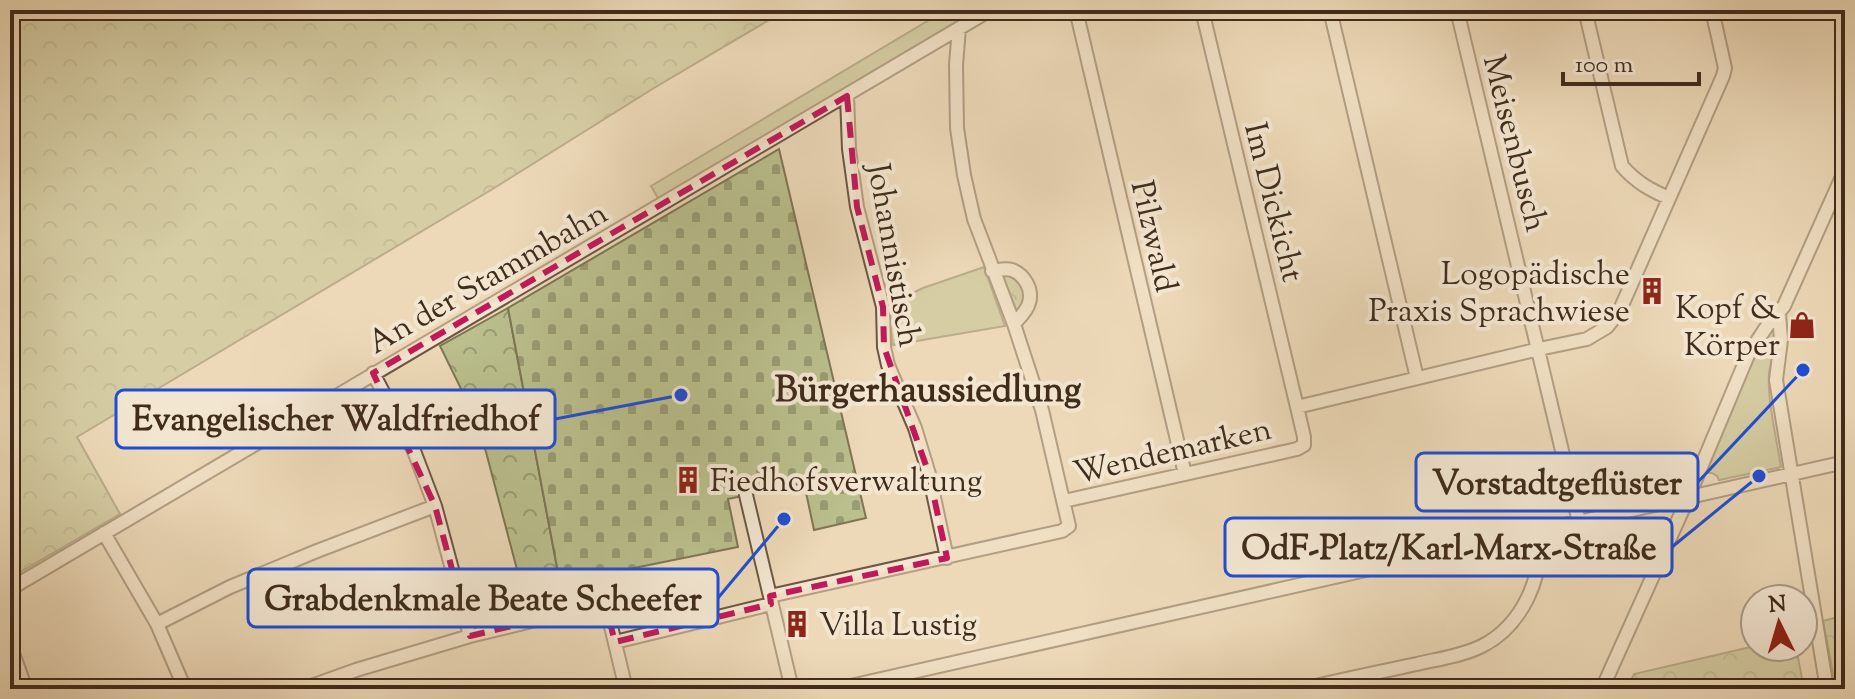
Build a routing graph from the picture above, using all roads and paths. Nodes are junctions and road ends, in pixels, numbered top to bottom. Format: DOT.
graph roads {
  1 [pos="990,10"];
  2 [pos="1076,10"];
  3 [pos="1202,10"];
  4 [pos="1330,10"];
  5 [pos="1457,10"];
  6 [pos="1585,10"];
  7 [pos="1731,10"];
  8 [pos="1712,12"];
  9 [pos="959,28"];
  10 [pos="847,96"];
  11 [pos="1845,170"];
  12 [pos="1669,198"];
  13 [pos="992,271"];
  14 [pos="1782,310"];
  15 [pos="1014,324"];
  16 [pos="1539,349"];
  17 [pos="373,373"];
  18 [pos="1417,378"];
  19 [pos="1297,407"];
  20 [pos="1845,462"];
  21 [pos="1185,474"];
  22 [pos="1791,474"];
  23 [pos="746,495"];
  24 [pos="1688,498"];
  25 [pos="1064,501"];
  26 [pos="435,506"];
  27 [pos="1579,522"];
  28 [pos="1536,532"];
  29 [pos="104,533"];
  30 [pos="947,558"];
  31 [pos="10,589"];
  32 [pos="771,600"];
  33 [pos="157,624"];
  34 [pos="470,636"];
  35 [pos="615,642"];
  36 [pos="10,645"];
  37 [pos="863,686"];
  38 [pos="26,689"];
  39 [pos="185,689"];
  40 [pos="303,689"];
  41 [pos="626,689"];
  42 [pos="792,689"];
  43 [pos="837,689"];
  44 [pos="1303,689"];
  45 [pos="1602,689"];
  46 [pos="1827,689"];
  1 -- 9 [label="street, An der Stammbahn"];
  2 -- 21 [label="street, Pilzwald"];
  3 -- 19 [label="street, Im Dickicht"];
  4 -- 18 [label="street"];
  5 -- 16 [label="street, Meisenbusch"];
  6 -- 12 [label="street"];
  7 -- 8 [label="street"];
  8 -- 12 [label="street, Wendemarken"];
  9 -- 10 [label="street, An der Stammbahn"];
  9 -- 13 [label="street"];
  10 -- 17 [label="street, An der Stammbahn"];
  10 -- 30 [label="street, Johannistisch"];
  11 -- 14 [label="street"];
  12 -- 16 [label="street, Wendemarken"];
  13 -- 15 [label="street"];
  13 -- 15 [label="street"];
  14 -- 22 [label="street"];
  14 -- 24 [label="street"];
  15 -- 25 [label="street"];
  16 -- 18 [label="street, Wendemarken"];
  16 -- 27 [label="street, Meisenbusch"];
  17 -- 26 [label="street"];
  17 -- 29 [label="street, An der Stammbahn"];
  18 -- 19 [label="street, Wendemarken"];
  19 -- 21 [label="street, Wendemarken"];
  20 -- 22 [label="street"];
  21 -- 25 [label="street, Wendemarken"];
  22 -- 24 [label="street"];
  22 -- 46 [label="street"];
  23 -- 32 [label="street"];
  24 -- 27 [label="street"];
  24 -- 45 [label="street"];
  25 -- 30 [label="street, Wendemarken"];
  26 -- 33 [label="street"];
  26 -- 34 [label="street"];
  27 -- 28 [label="street"];
  28 -- 37 [label="street"];
  28 -- 44 [label="street"];
  29 -- 31 [label="street, An der Stammbahn"];
  29 -- 33 [label="street"];
  30 -- 32 [label="street, Wendemarken"];
  32 -- 35 [label="street, Wendemarken"];
  32 -- 42 [label="street"];
  33 -- 39 [label="street"];
  34 -- 35 [label="street"];
  34 -- 40 [label="street"];
  35 -- 41 [label="street"];
  36 -- 38 [label="street"];
  37 -- 43 [label="street"];
}
